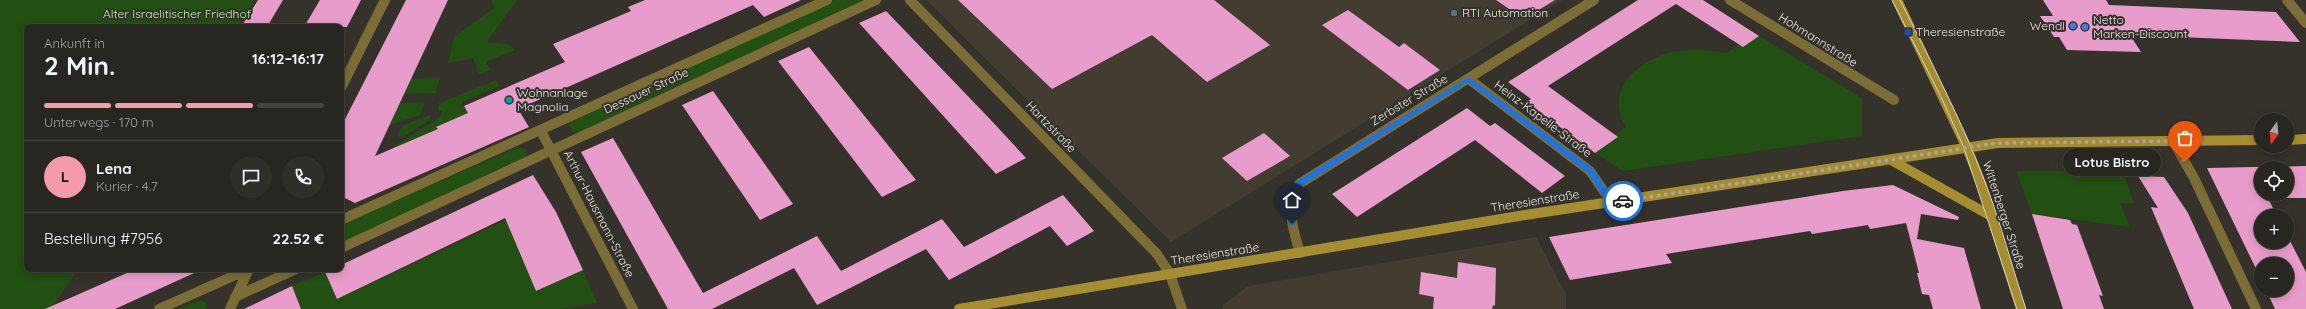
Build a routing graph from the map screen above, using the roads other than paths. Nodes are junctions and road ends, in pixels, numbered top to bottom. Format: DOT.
graph roads {
  1 [pos="385,0"];
  2 [pos="827,0"];
  3 [pos="876,0"];
  4 [pos="910,0"];
  5 [pos="1594,0"];
  6 [pos="1730,0"];
  7 [pos="1896,0"];
  8 [pos="2287,0"];
  9 [pos="2306,23"];
  10 [pos="1469,79"];
  11 [pos="344,82"];
  12 [pos="1894,100"];
  13 [pos="541,131"];
  14 [pos="2306,139"];
  15 [pos="2254,140"];
  16 [pos="2294,140"];
  17 [pos="2173,141"];
  18 [pos="1968,148"];
  19 [pos="551,149"];
  20 [pos="1891,160"];
  21 [pos="1612,203"];
  22 [pos="1992,216"];
  23 [pos="344,219"];
  24 [pos="344,247"];
  25 [pos="1300,253"];
  26 [pos="242,272"];
  27 [pos="248,272"];
  28 [pos="289,272"];
  29 [pos="1170,274"];
  30 [pos="235,297"];
  31 [pos="159,309"];
  32 [pos="230,309"];
  33 [pos="633,309"];
  34 [pos="959,309"];
  35 [pos="1182,309"];
  36 [pos="2021,309"];
  37 [pos="2256,309"];
  1 -- 11 [label="street"];
  2 -- 13 [label="street, Dessauer Straße"];
  3 -- 19 [label="street, Dessauer Straße"];
  4 -- 29 [label="street, Hartzstraße"];
  5 -- 10 [label="street, Zerbster Straße"];
  6 -- 12 [label="street, Hohmannstraße"];
  7 -- 18 [label="main road, Wittenberger Straße"];
  8 -- 9 [label="street"];
  10 -- 21 [label="street, Heinz-Kapelle-Straße"];
  10 -- 25 [label="street, Zerbster Straße"];
  13 -- 19 [label="street, Arthur-Hausmann-Straße"];
  13 -- 23 [label="street, Dessauer Straße"];
  14 -- 16 [label="main road"];
  15 -- 17 [label="main road, Theresienstraße"];
  17 -- 18 [label="main road, Theresienstraße"];
  17 -- 37 [label="street"];
  18 -- 20 [label="main road, Theresienstraße"];
  18 -- 22 [label="main road, Wittenberger Straße"];
  19 -- 24 [label="street, Dessauer Straße"];
  19 -- 33 [label="street, Arthur-Hausmann-Straße"];
  20 -- 21 [label="main road, Theresienstraße"];
  20 -- 22 [label="main road"];
  21 -- 25 [label="main road, Theresienstraße"];
  22 -- 36 [label="main road, Wittenberger Straße"];
  25 -- 29 [label="main road, Theresienstraße"];
  26 -- 31 [label="street"];
  27 -- 30 [label="street"];
  28 -- 30 [label="street"];
  29 -- 34 [label="main road, Theresienstraße"];
  29 -- 35 [label="street, Hartzstraße"];
  30 -- 32 [label="street"];
}
